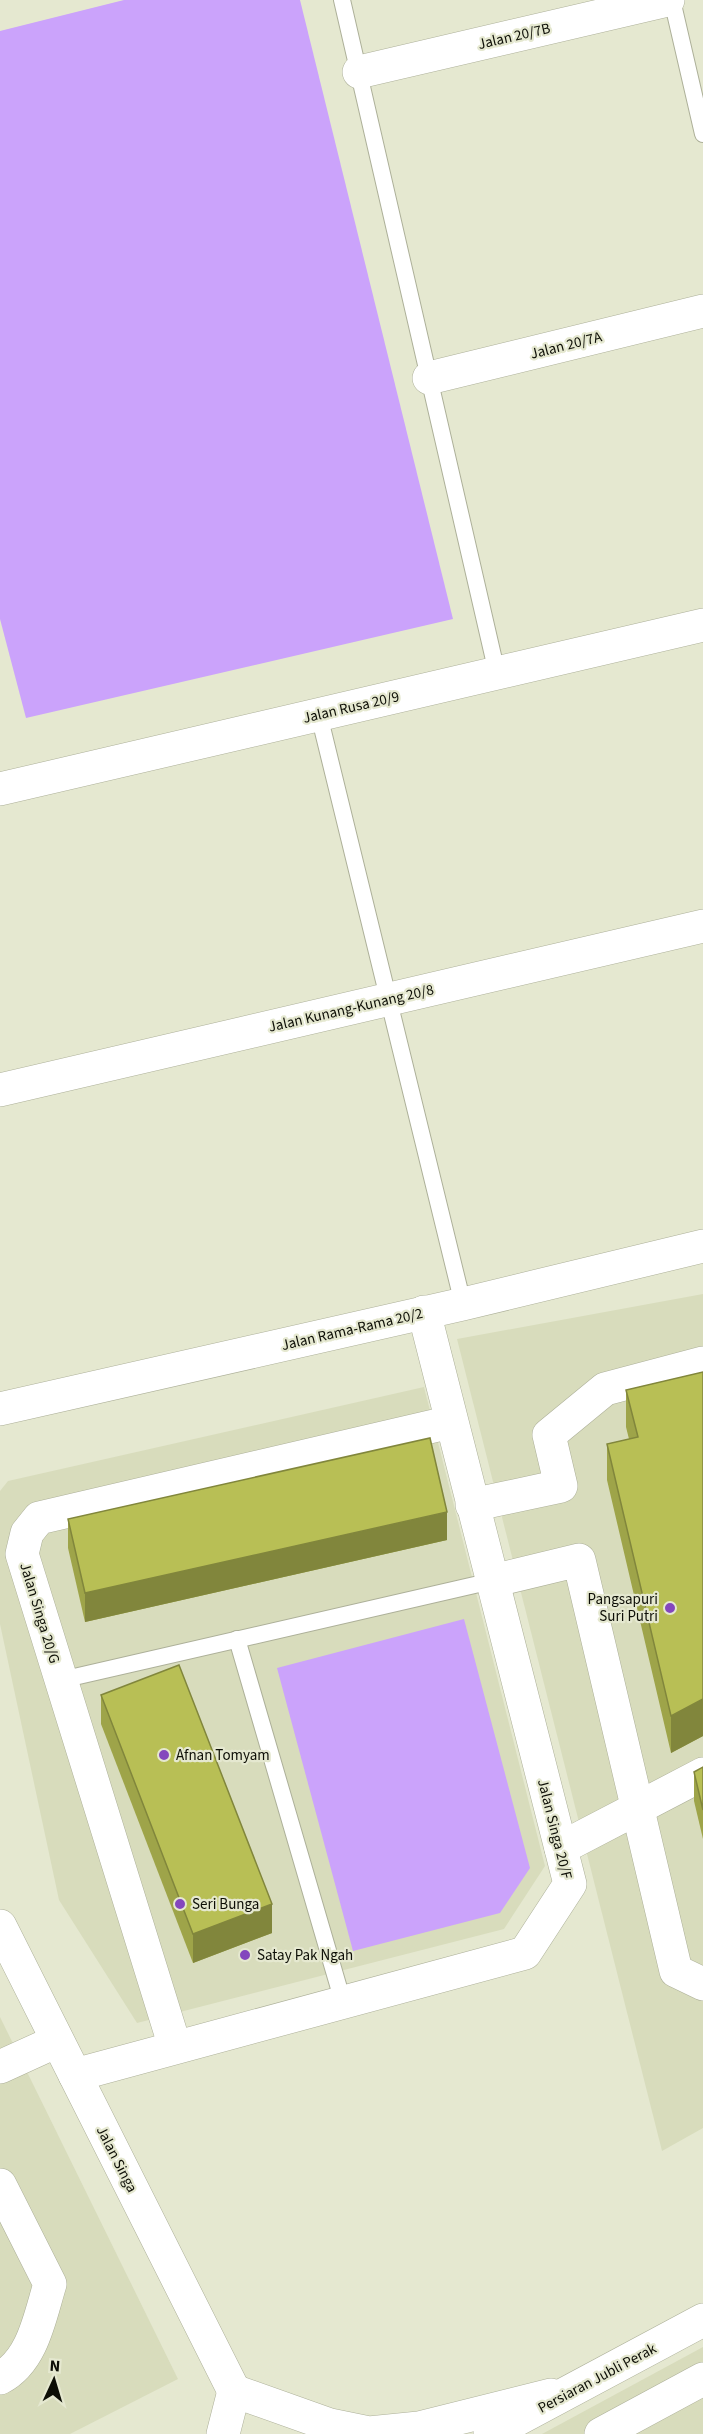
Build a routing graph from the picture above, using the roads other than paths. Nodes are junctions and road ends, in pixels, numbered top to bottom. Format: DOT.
graph roads {
  1 [pos="342,0"];
  2 [pos="670,0"];
  3 [pos="359,72"];
  4 [pos="703,134"];
  5 [pos="703,311"];
  6 [pos="429,378"];
  7 [pos="703,625"];
  8 [pos="497,673"];
  9 [pos="319,714"];
  10 [pos="0,789"];
  11 [pos="703,926"];
  12 [pos="389,999"];
  13 [pos="0,1090"];
  14 [pos="703,1246"];
  15 [pos="463,1304"];
  16 [pos="424,1312"];
  17 [pos="703,1363"];
  18 [pos="0,1409"];
  19 [pos="451,1422"];
  20 [pos="472,1505"];
  21 [pos="492,1581"];
  22 [pos="237,1640"];
  23 [pos="61,1680"];
  24 [pos="703,1774"];
  25 [pos="638,1810"];
  26 [pos="561,1848"];
  27 [pos="0,1926"];
  28 [pos="703,1984"];
  29 [pos="343,2002"];
  30 [pos="57,2041"];
  31 [pos="175,2048"];
  32 [pos="0,2067"];
  33 [pos="75,2075"];
  34 [pos="0,2185"];
  35 [pos="699,2320"];
  36 [pos="0,2378"];
  37 [pos="703,2379"];
  38 [pos="580,2388"];
  39 [pos="234,2391"];
  40 [pos="223,2434"];
  41 [pos="490,2434"];
  42 [pos="601,2434"];
  1 -- 3 [label="lane"];
  2 -- 3 [label="street, Jalan 20/7B"];
  2 -- 4 [label="lane"];
  3 -- 6 [label="lane"];
  5 -- 6 [label="street, Jalan 20/7A"];
  6 -- 8 [label="lane"];
  7 -- 8 [label="street, Jalan Rusa 20/9"];
  8 -- 9 [label="street, Jalan Rusa 20/9"];
  9 -- 10 [label="street, Jalan Rusa 20/9"];
  9 -- 12 [label="lane"];
  11 -- 12 [label="street, Jalan Kunang-Kunang 20/8"];
  12 -- 13 [label="street, Jalan Kunang-Kunang 20/8"];
  12 -- 15 [label="lane"];
  14 -- 15 [label="street, Jalan Rama-Rama 20/2"];
  15 -- 16 [label="street, Jalan Rama-Rama 20/2"];
  16 -- 18 [label="street, Jalan Rama-Rama 20/2"];
  16 -- 19 [label="street, Jalan Singa 20/F"];
  17 -- 20 [label="street"];
  19 -- 20 [label="street, Jalan Singa 20/F"];
  19 -- 23 [label="street, Jalan Singa 20/G"];
  20 -- 21 [label="street, Jalan Singa 20/F"];
  21 -- 22 [label="lane"];
  21 -- 25 [label="street"];
  21 -- 26 [label="street, Jalan Singa 20/F"];
  22 -- 23 [label="lane"];
  22 -- 29 [label="lane"];
  23 -- 31 [label="street, Jalan Singa 20/G"];
  24 -- 25 [label="street"];
  25 -- 26 [label="street"];
  25 -- 28 [label="street"];
  26 -- 29 [label="street, Jalan Singa 20/F"];
  27 -- 30 [label="street, Jalan Singa"];
  29 -- 31 [label="street, Jalan Singa 20/F"];
  30 -- 32 [label="street"];
  30 -- 33 [label="street, Jalan Singa"];
  31 -- 33 [label="street, Jalan Singa 20/F"];
  33 -- 39 [label="street, Jalan Singa"];
  34 -- 36 [label="street"];
  35 -- 38 [label="street, Persiaran Jubli Perak"];
  37 -- 42 [label="street"];
  38 -- 39 [label="street"];
  38 -- 41 [label="street, Persiaran Jubli Perak"];
  39 -- 40 [label="street"];
}
